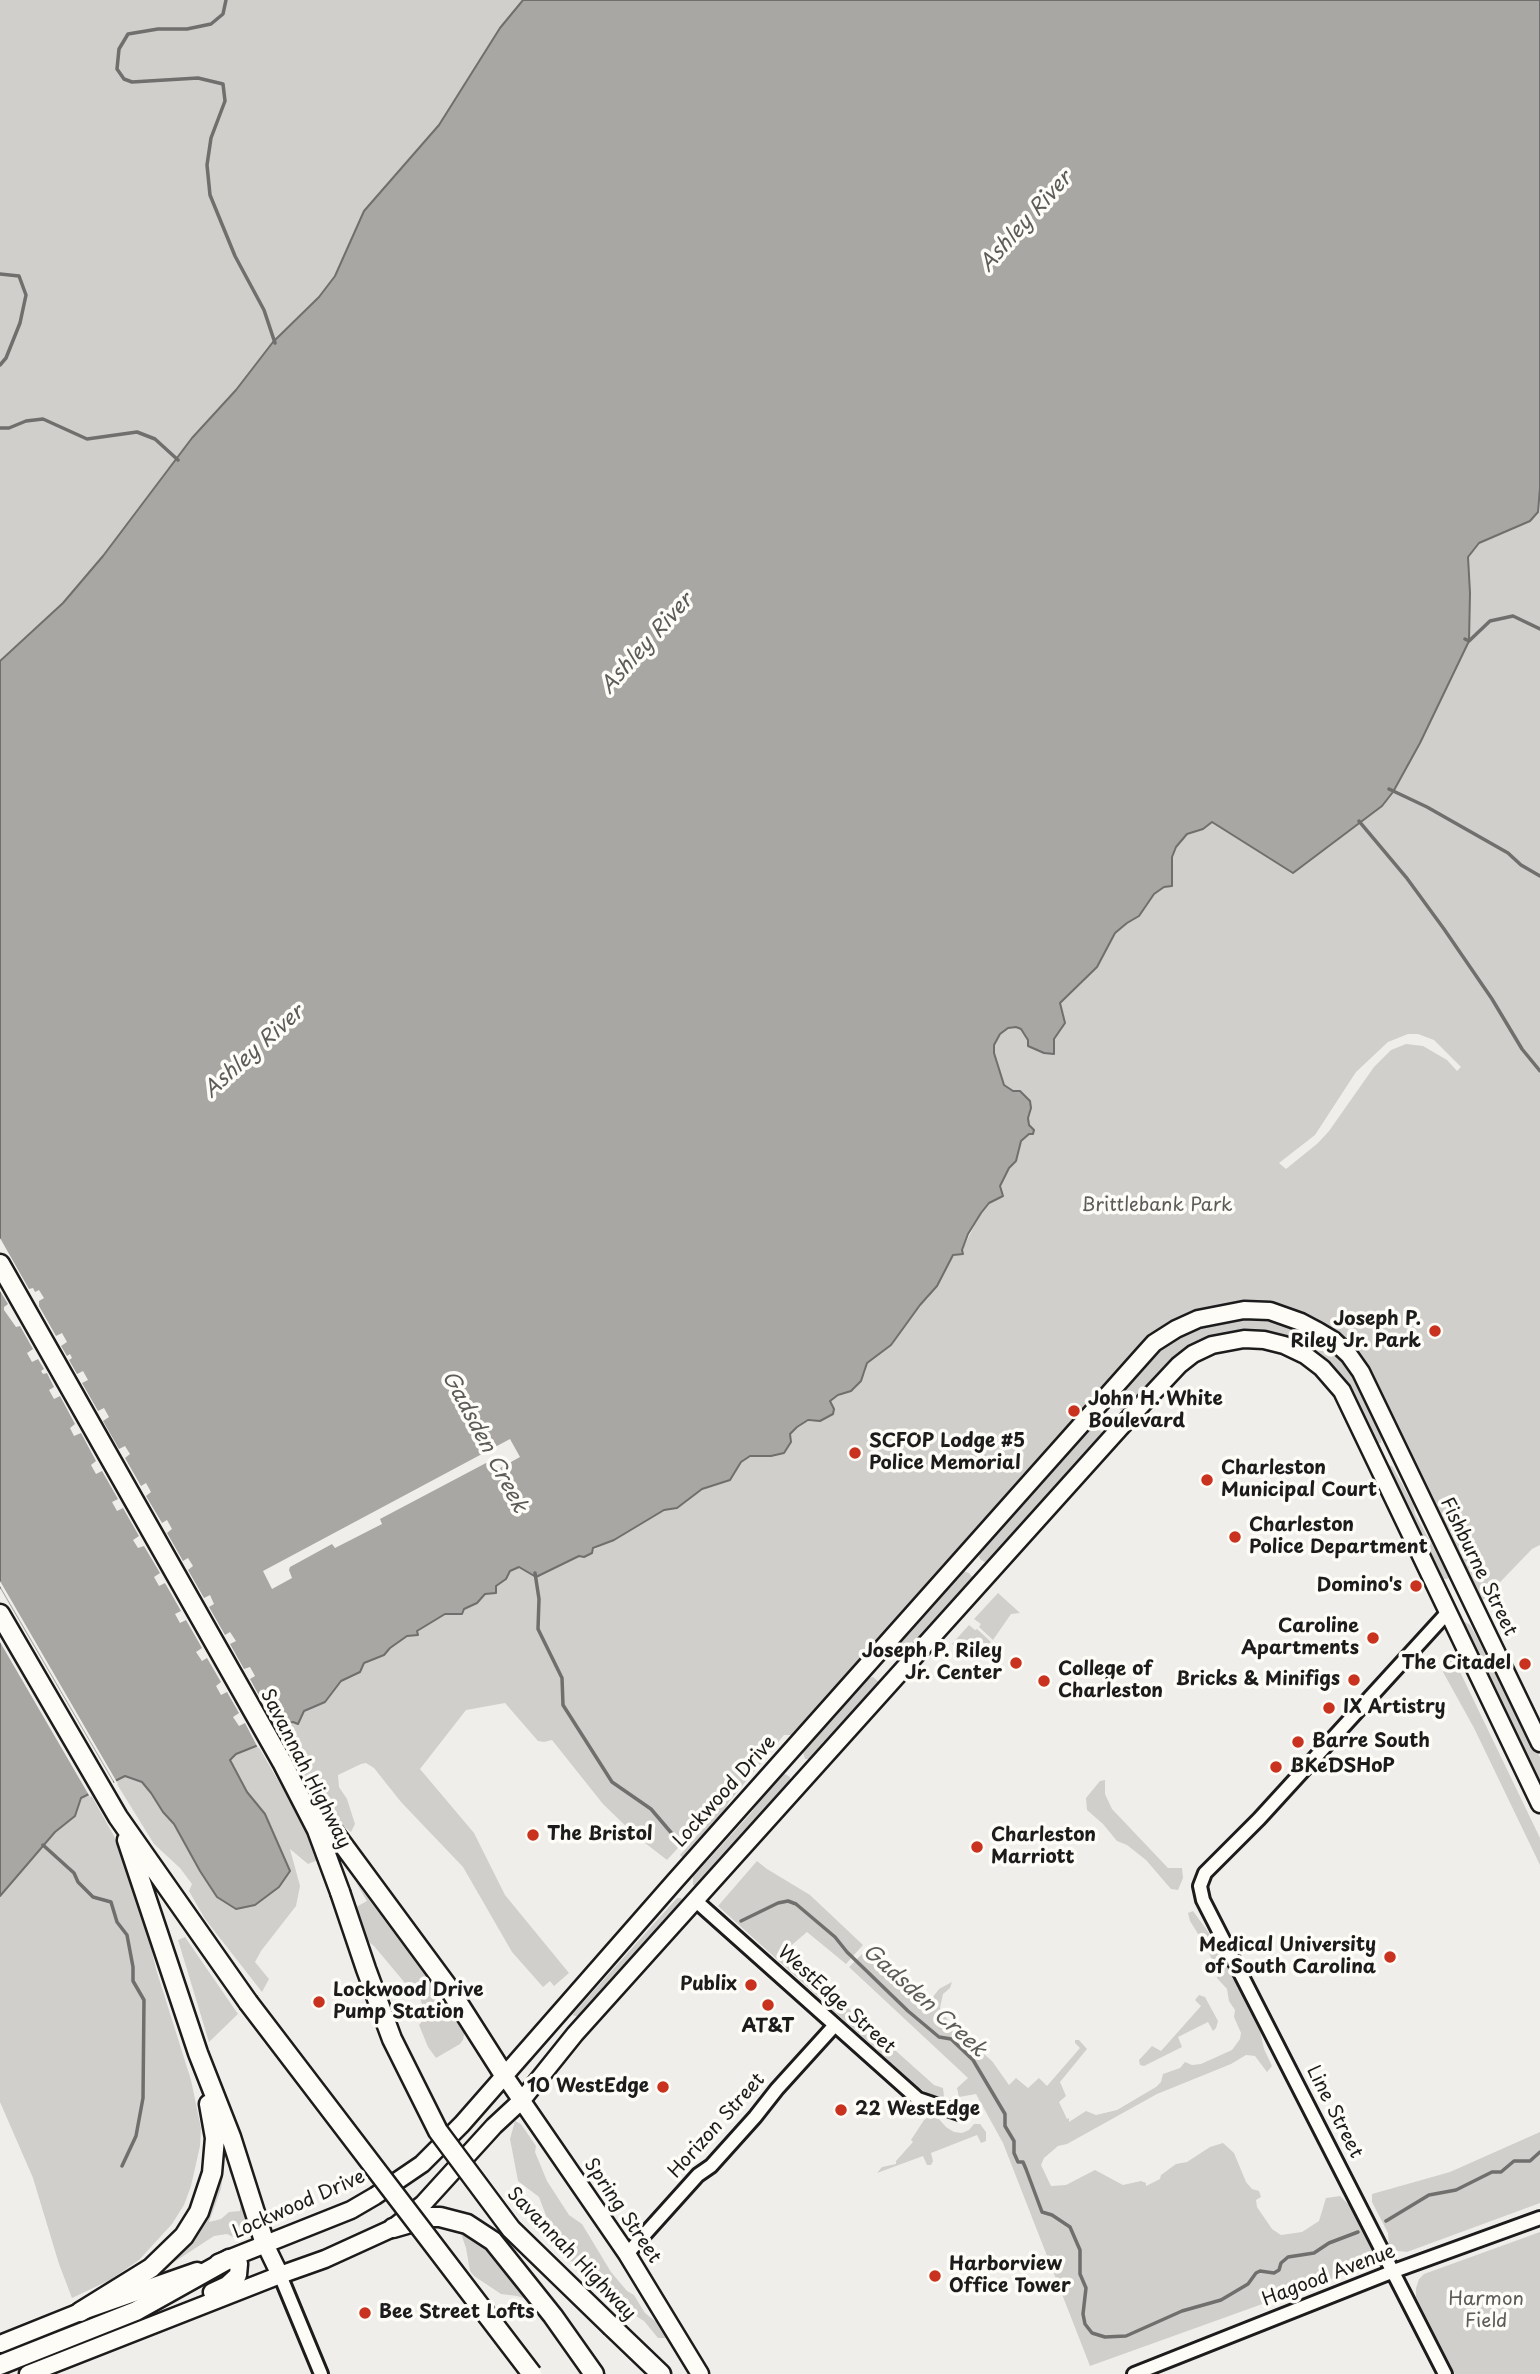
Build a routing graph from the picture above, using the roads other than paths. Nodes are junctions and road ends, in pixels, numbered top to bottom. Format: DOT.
graph roads {
  1 [pos="0,1264"];
  2 [pos="1097,1407"];
  3 [pos="1120,1428"];
  4 [pos="1397,1447"];
  5 [pos="1373,1457"];
  6 [pos="965,1556"];
  7 [pos="988,1576"];
  8 [pos="1462,1582"];
  9 [pos="1446,1609"];
  10 [pos="0,1614"];
  11 [pos="880,1652"];
  12 [pos="902,1672"];
  13 [pos="1540,1743"];
  14 [pos="786,1755"];
  15 [pos="282,1762"];
  16 [pos="808,1776"];
  17 [pos="1540,1804"];
  18 [pos="116,1812"];
  19 [pos="675,1881"];
  20 [pos="696,1901"];
  21 [pos="556,2017"];
  22 [pos="835,2025"];
  23 [pos="575,2034"];
  24 [pos="198,2053"];
  25 [pos="504,2075"];
  26 [pos="522,2100"];
  27 [pos="959,2113"];
  28 [pos="1540,2217"];
  29 [pos="393,2228"];
  30 [pos="265,2244"];
  31 [pos="627,2254"];
  32 [pos="229,2259"];
  33 [pos="1394,2271"];
  34 [pos="280,2275"];
  35 [pos="80,2312"];
  36 [pos="136,2331"];
  37 [pos="0,2344"];
  38 [pos="0,2365"];
  39 [pos="28,2374"];
  40 [pos="321,2374"];
  41 [pos="532,2374"];
  42 [pos="594,2374"];
  43 [pos="661,2374"];
  44 [pos="700,2374"];
  45 [pos="1133,2374"];
  46 [pos="1446,2374"];
  1 -- 15 [label="highway, Savannah Highway"];
  2 -- 3 [label="main road"];
  2 -- 4 [label="main road, Lockwood Drive"];
  2 -- 6 [label="main road, Lockwood Drive"];
  3 -- 5 [label="main road"];
  3 -- 7 [label="main road"];
  4 -- 5 [label="main road"];
  4 -- 8 [label="main road, Fishburne Street"];
  5 -- 9 [label="main road"];
  6 -- 7 [label="main road"];
  6 -- 11 [label="main road, Lockwood Drive"];
  7 -- 12 [label="main road"];
  8 -- 9 [label="main road"];
  8 -- 13 [label="main road, Fishburne Street"];
  9 -- 17 [label="main road"];
  9 -- 33 [label="street, Line Street"];
  10 -- 18 [label="highway"];
  11 -- 12 [label="main road"];
  11 -- 14 [label="main road, Lockwood Drive"];
  12 -- 16 [label="main road"];
  14 -- 16 [label="main road"];
  14 -- 19 [label="main road, Lockwood Drive"];
  15 -- 25 [label="highway"];
  15 -- 43 [label="highway, Savannah Highway, bridge"];
  16 -- 20 [label="main road"];
  18 -- 24 [label="highway"];
  18 -- 41 [label="highway, bridge"];
  19 -- 20 [label="main road"];
  19 -- 21 [label="main road, Lockwood Drive"];
  20 -- 22 [label="street, WestEdge Street"];
  20 -- 23 [label="main road"];
  21 -- 23 [label="main road"];
  21 -- 25 [label="main road, Lockwood Drive"];
  22 -- 27 [label="street, WestEdge Street"];
  22 -- 31 [label="street, Horizon Street"];
  23 -- 26 [label="main road"];
  24 -- 30 [label="highway"];
  24 -- 35 [label="highway"];
  25 -- 26 [label="main road, Spring Street"];
  25 -- 30 [label="main road, Lockwood Drive"];
  26 -- 29 [label="main road"];
  26 -- 31 [label="main road, Spring Street"];
  28 -- 33 [label="street, Hagood Avenue"];
  29 -- 34 [label="main road"];
  29 -- 42 [label="highway"];
  30 -- 32 [label="main road, Lockwood Drive"];
  30 -- 34 [label="main road"];
  31 -- 44 [label="main road, Spring Street"];
  32 -- 35 [label="main road, Lockwood Drive"];
  32 -- 36 [label="main road"];
  32 -- 38 [label="highway"];
  33 -- 45 [label="street, Hagood Avenue"];
  33 -- 46 [label="street, Line Street"];
  34 -- 36 [label="main road"];
  34 -- 40 [label="street"];
  35 -- 37 [label="main road, Lockwood Drive"];
  36 -- 39 [label="main road"];
}
